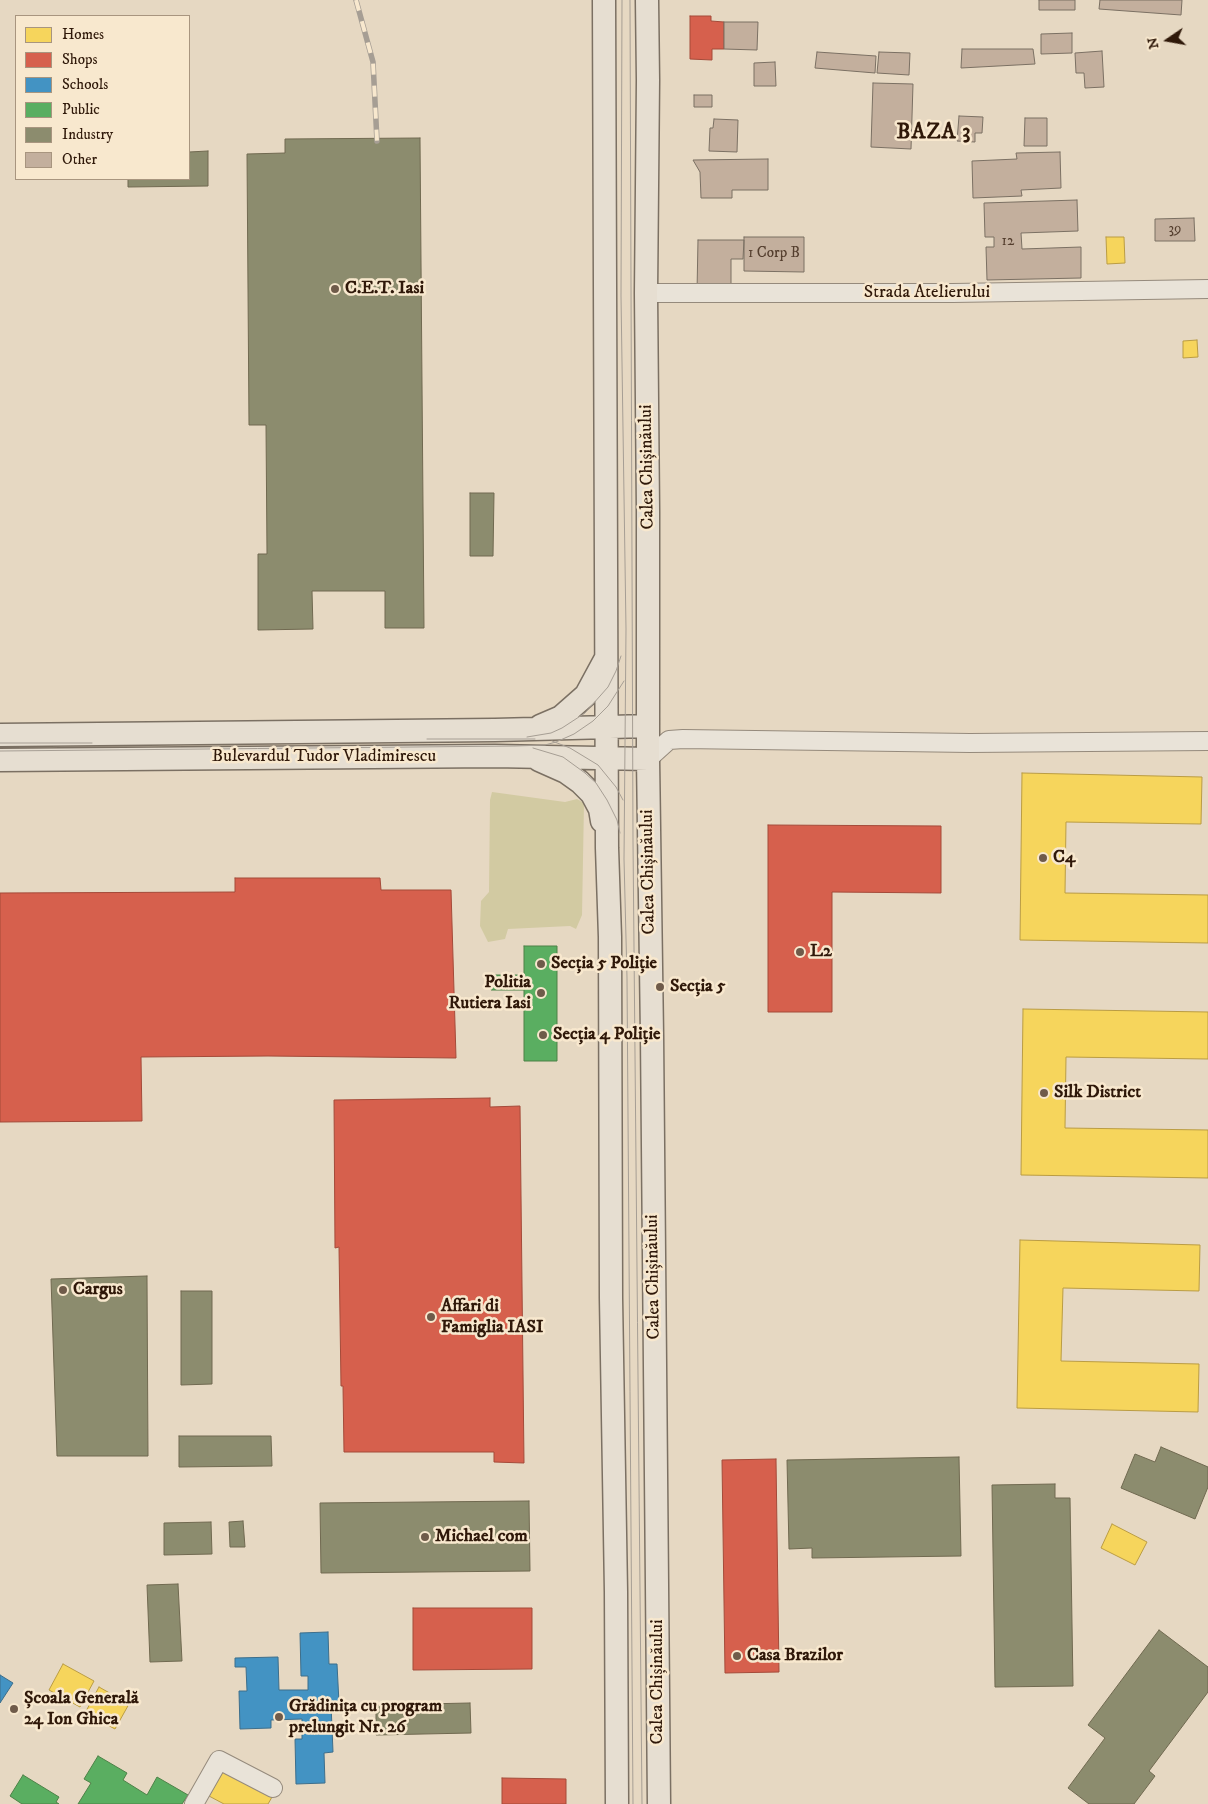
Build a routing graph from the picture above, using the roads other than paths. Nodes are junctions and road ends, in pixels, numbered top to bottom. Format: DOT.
graph roads {
  1 [pos="604,0"];
  2 [pos="647,0"];
  3 [pos="1208,289"];
  4 [pos="646,293"];
  5 [pos="608,655"];
  6 [pos="648,726"];
  7 [pos="608,727"];
  8 [pos="529,730"];
  9 [pos="0,735"];
  10 [pos="669,740"];
  11 [pos="1208,741"];
  12 [pos="528,757"];
  13 [pos="608,758"];
  14 [pos="648,759"];
  15 [pos="0,760"];
  16 [pos="607,848"];
  17 [pos="272,1788"];
  18 [pos="194,1804"];
  19 [pos="617,1804"];
  20 [pos="659,1804"];
  1 -- 5 [label="main road"];
  2 -- 4 [label="main road, Calea Chișinăului"];
  3 -- 4 [label="street, Strada Atelierului"];
  4 -- 6 [label="main road, Calea Chișinăului"];
  5 -- 7 [label="main road"];
  5 -- 8 [label="main road"];
  6 -- 7 [label="main road, Bulevardul Tudor Vladimirescu"];
  6 -- 10 [label="street"];
  6 -- 14 [label="main road, Calea Chișinăului"];
  7 -- 8 [label="main road, Bulevardul Tudor Vladimirescu"];
  7 -- 13 [label="main road"];
  8 -- 9 [label="main road, Bulevardul Tudor Vladimirescu"];
  10 -- 11 [label="street"];
  10 -- 14 [label="street"];
  12 -- 13 [label="main road, Bulevardul Tudor Vladimirescu"];
  12 -- 15 [label="main road, Bulevardul Tudor Vladimirescu"];
  12 -- 16 [label="main road"];
  13 -- 14 [label="main road, Bulevardul Tudor Vladimirescu"];
  13 -- 16 [label="main road"];
  14 -- 20 [label="main road, Calea Chișinăului"];
  16 -- 19 [label="main road"];
  17 -- 18 [label="street"];
}
